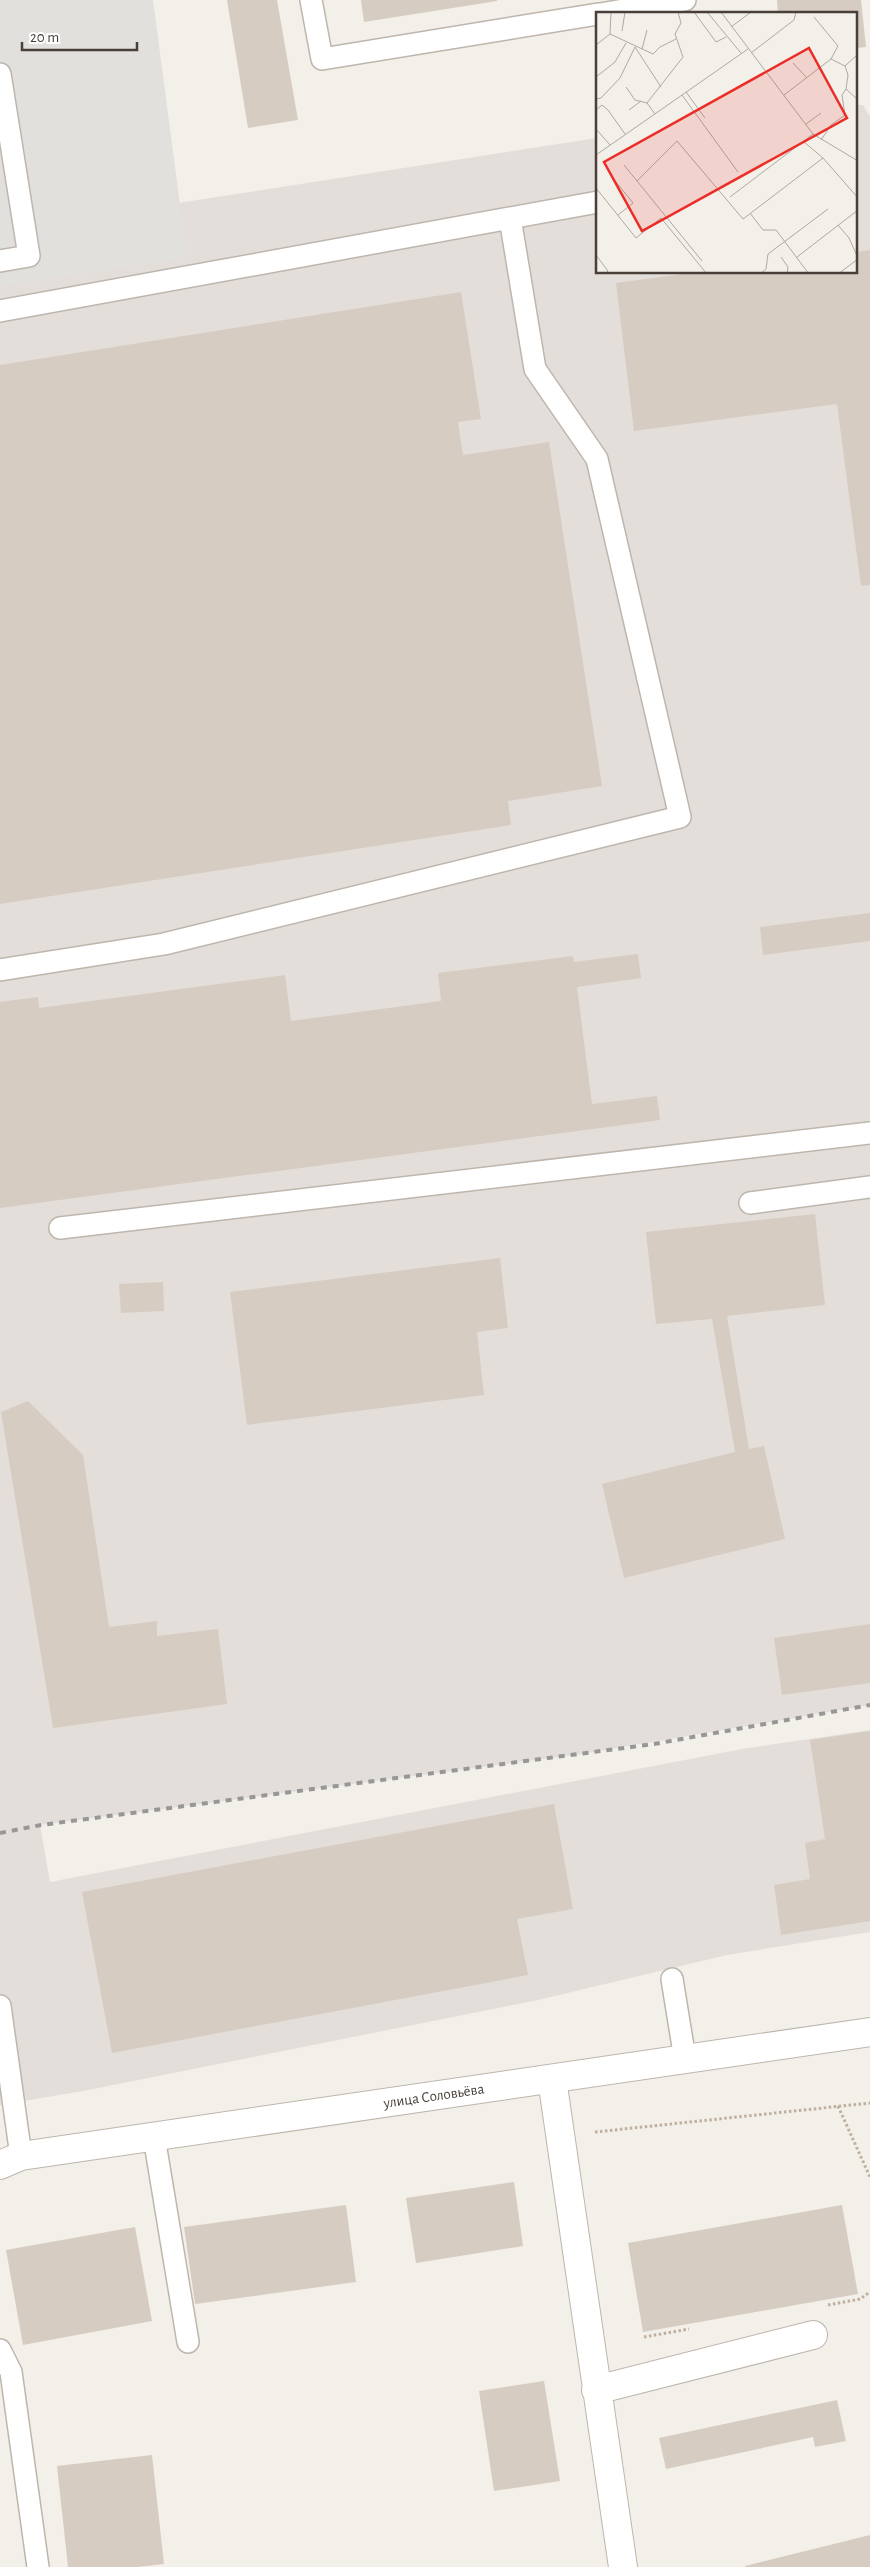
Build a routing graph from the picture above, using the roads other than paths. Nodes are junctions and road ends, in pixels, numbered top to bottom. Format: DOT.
graph roads {
  1 [pos="311,0"];
  2 [pos="684,0"];
  3 [pos="611,12"];
  4 [pos="596,14"];
  5 [pos="0,74"];
  6 [pos="596,202"];
  7 [pos="510,218"];
  8 [pos="0,262"];
  9 [pos="0,311"];
  10 [pos="0,970"];
  11 [pos="870,1133"];
  12 [pos="870,1187"];
  13 [pos="750,1203"];
  14 [pos="60,1228"];
  15 [pos="672,1979"];
  16 [pos="1,2017"];
  17 [pos="870,2032"];
  18 [pos="685,2059"];
  19 [pos="552,2079"];
  20 [pos="154,2136"];
  21 [pos="11,2160"];
  22 [pos="813,2336"];
  23 [pos="188,2342"];
  24 [pos="0,2350"];
  25 [pos="596,2390"];
  26 [pos="38,2567"];
  27 [pos="623,2567"];
  1 -- 4 [label="lane"];
  2 -- 3 [label="lane"];
  5 -- 8 [label="lane"];
  6 -- 7 [label="lane"];
  7 -- 9 [label="lane"];
  7 -- 10 [label="lane"];
  11 -- 14 [label="lane"];
  12 -- 13 [label="lane"];
  15 -- 18 [label="lane"];
  16 -- 21 [label="lane"];
  17 -- 18 [label="street, улица Соловьёва"];
  18 -- 19 [label="street, улица Соловьёва"];
  19 -- 20 [label="street, улица Соловьёва"];
  19 -- 25 [label="street"];
  20 -- 21 [label="street, улица Соловьёва"];
  20 -- 23 [label="lane"];
  22 -- 25 [label="street"];
  24 -- 26 [label="lane"];
  25 -- 27 [label="street"];
}
